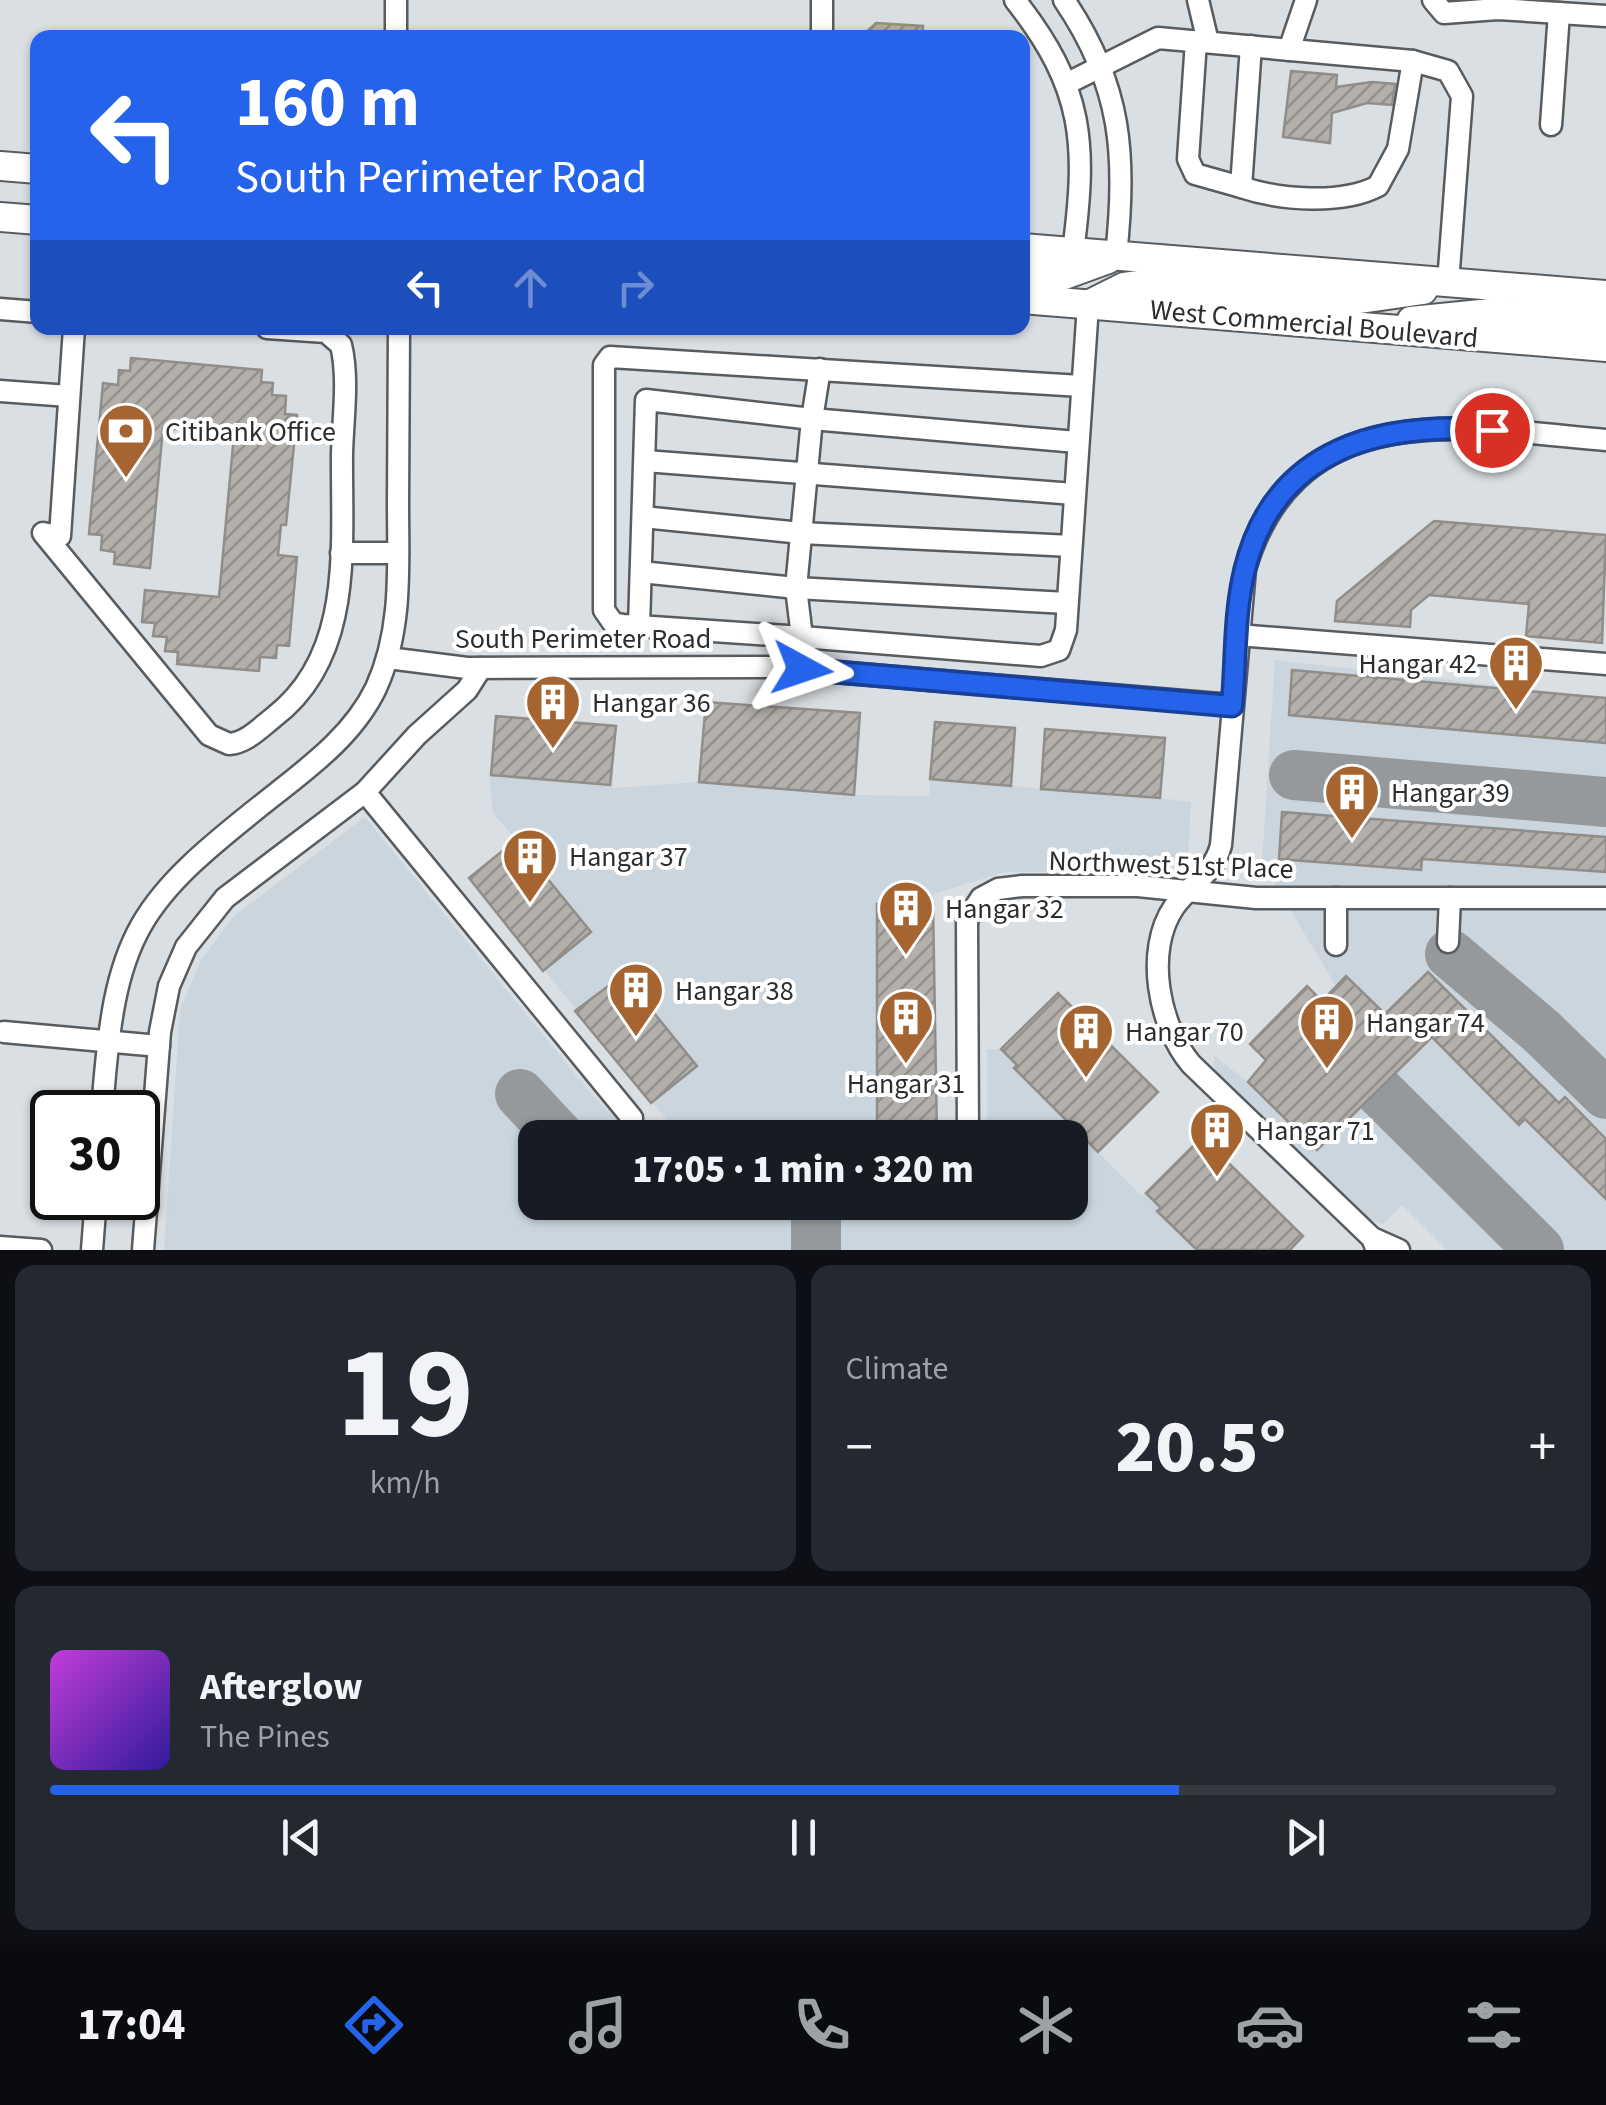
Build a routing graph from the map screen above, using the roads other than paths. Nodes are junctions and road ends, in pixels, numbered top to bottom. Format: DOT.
graph roads {
  1 [pos="396,0"];
  2 [pos="822,0"];
  3 [pos="1015,0"];
  4 [pos="1064,0"];
  5 [pos="1196,0"];
  6 [pos="1306,0"];
  7 [pos="1433,0"];
  8 [pos="1559,12"];
  9 [pos="1606,16"];
  10 [pos="396,30"];
  11 [pos="822,30"];
  12 [pos="1195,41"];
  13 [pos="1251,46"];
  14 [pos="1289,50"];
  15 [pos="1413,61"];
  16 [pos="1102,67"];
  17 [pos="1068,83"];
  18 [pos="1551,126"];
  19 [pos="0,166"];
  20 [pos="30,168"];
  21 [pos="1241,188"];
  22 [pos="0,216"];
  23 [pos="30,219"];
  24 [pos="1030,249"];
  25 [pos="1073,252"];
  26 [pos="1116,256"];
  27 [pos="1030,275"];
  28 [pos="1448,283"];
  29 [pos="1606,295"];
  30 [pos="1030,301"];
  31 [pos="1088,305"];
  32 [pos="0,309"];
  33 [pos="30,311"];
  34 [pos="1606,322"];
  35 [pos="1366,328"];
  36 [pos="73,335"];
  37 [pos="329,335"];
  38 [pos="399,335"];
  39 [pos="1606,347"];
  40 [pos="820,369"];
  41 [pos="1081,386"];
  42 [pos="0,391"];
  43 [pos="69,396"];
  44 [pos="812,419"];
  45 [pos="1606,440"];
  46 [pos="1078,442"];
  47 [pos="644,461"];
  48 [pos="806,477"];
  49 [pos="1074,494"];
  50 [pos="642,517"];
  51 [pos="802,533"];
  52 [pos="1071,546"];
  53 [pos="341,553"];
  54 [pos="398,553"];
  55 [pos="641,572"];
  56 [pos="796,588"];
  57 [pos="1067,603"];
  58 [pos="639,626"];
  59 [pos="1238,635"];
  60 [pos="802,637"];
  61 [pos="388,658"];
  62 [pos="1606,664"];
  63 [pos="481,668"];
  64 [pos="802,669"];
  65 [pos="1232,706"];
  66 [pos="365,792"];
  67 [pos="1188,891"];
  68 [pos="1336,898"];
  69 [pos="1450,898"];
  70 [pos="1606,898"];
  71 [pos="1448,942"];
  72 [pos="1336,945"];
  73 [pos="4,1032"];
  74 [pos="107,1041"];
  75 [pos="159,1046"];
  76 [pos="104,1090"];
  77 [pos="632,1118"];
  78 [pos="968,1120"];
  79 [pos="94,1220"];
  80 [pos="1375,1244"];
  81 [pos="0,1247"];
  82 [pos="30,1250"];
  83 [pos="40,1250"];
  84 [pos="92,1250"];
  85 [pos="144,1250"];
  86 [pos="1400,1250"];
  1 -- 10 [label="street"];
  2 -- 11 [label="street"];
  3 -- 17 [label="street"];
  4 -- 16 [label="street"];
  5 -- 12 [label="street"];
  6 -- 14 [label="street"];
  7 -- 8 [label="street"];
  8 -- 9 [label="street"];
  8 -- 18 [label="street"];
  12 -- 13 [label="street"];
  12 -- 16 [label="street"];
  12 -- 21 [label="street"];
  13 -- 14 [label="street"];
  13 -- 21 [label="street"];
  14 -- 15 [label="street"];
  15 -- 21 [label="street"];
  15 -- 28 [label="street"];
  16 -- 17 [label="street"];
  16 -- 26 [label="street"];
  17 -- 25 [label="street"];
  19 -- 20 [label="highway"];
  22 -- 23 [label="highway"];
  24 -- 25 [label="highway, West Commercial Boulevard"];
  25 -- 26 [label="highway, West Commercial Boulevard"];
  26 -- 27 [label="highway"];
  26 -- 28 [label="highway, West Commercial Boulevard"];
  28 -- 29 [label="highway, West Commercial Boulevard"];
  28 -- 31 [label="highway"];
  30 -- 31 [label="highway, West Commercial Boulevard"];
  31 -- 35 [label="highway, West Commercial Boulevard"];
  31 -- 41 [label="street"];
  32 -- 33 [label="street"];
  34 -- 35 [label="highway"];
  35 -- 39 [label="highway, West Commercial Boulevard"];
  36 -- 43 [label="street"];
  37 -- 53 [label="street"];
  38 -- 54 [label="street"];
  40 -- 41 [label="street"];
  40 -- 44 [label="street"];
  40 -- 58 [label="street"];
  41 -- 46 [label="street"];
  42 -- 43 [label="street"];
  43 -- 53 [label="street"];
  44 -- 46 [label="street"];
  44 -- 47 [label="street"];
  44 -- 48 [label="street"];
  45 -- 59 [label="street"];
  46 -- 49 [label="street"];
  47 -- 48 [label="street"];
  47 -- 50 [label="street"];
  48 -- 49 [label="street"];
  48 -- 51 [label="street"];
  49 -- 52 [label="street"];
  50 -- 51 [label="street"];
  50 -- 55 [label="street"];
  51 -- 52 [label="street"];
  51 -- 56 [label="street"];
  52 -- 57 [label="street"];
  53 -- 54 [label="street"];
  54 -- 61 [label="street"];
  55 -- 56 [label="street"];
  55 -- 58 [label="street"];
  56 -- 57 [label="street"];
  56 -- 60 [label="street"];
  57 -- 60 [label="street"];
  58 -- 60 [label="street"];
  59 -- 62 [label="street"];
  59 -- 65 [label="street"];
  60 -- 64 [label="street"];
  61 -- 63 [label="street, South Perimeter Road"];
  61 -- 74 [label="street"];
  63 -- 64 [label="street, South Perimeter Road"];
  63 -- 66 [label="street"];
  64 -- 65 [label="street, South Perimeter Road"];
  65 -- 67 [label="street"];
  66 -- 75 [label="street"];
  66 -- 77 [label="street"];
  67 -- 68 [label="street, Northwest 51st Place"];
  67 -- 78 [label="street, Northwest 51st Place"];
  67 -- 80 [label="street"];
  68 -- 69 [label="street, Northwest 51st Place"];
  68 -- 72 [label="street"];
  69 -- 70 [label="street, Northwest 51st Place"];
  69 -- 71 [label="street"];
  73 -- 74 [label="street"];
  74 -- 75 [label="street"];
  74 -- 76 [label="street"];
  75 -- 85 [label="street"];
  79 -- 84 [label="street"];
  80 -- 86 [label="street"];
  81 -- 82 [label="street"];
  82 -- 83 [label="street"];
}
